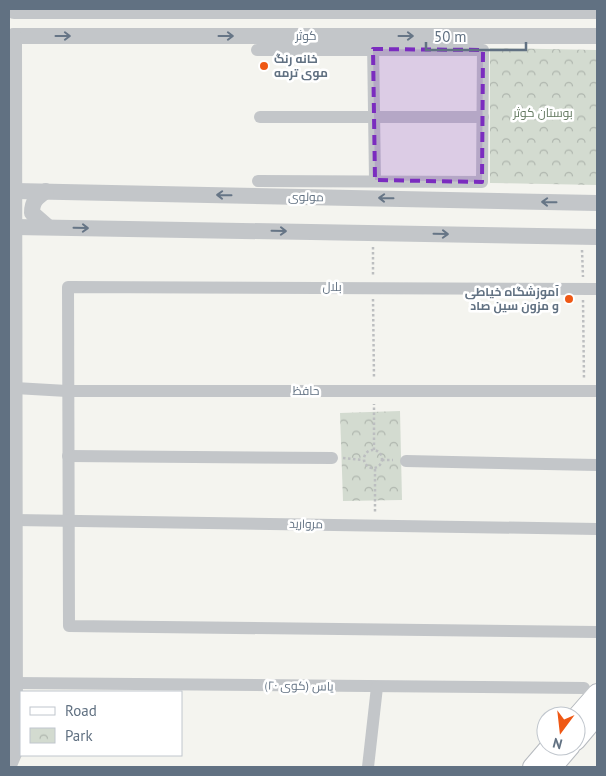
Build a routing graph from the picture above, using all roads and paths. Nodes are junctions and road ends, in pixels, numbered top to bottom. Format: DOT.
graph roads {
  1 [pos="13,9"];
  2 [pos="597,11"];
  3 [pos="597,36"];
  4 [pos="12,38"];
  5 [pos="373,42"];
  6 [pos="257,50"];
  7 [pos="373,116"];
  8 [pos="260,117"];
  9 [pos="482,117"];
  10 [pos="375,180"];
  11 [pos="258,181"];
  12 [pos="15,190"];
  13 [pos="46,191"];
  14 [pos="597,203"];
  15 [pos="15,227"];
  16 [pos="48,227"];
  17 [pos="372,233"];
  18 [pos="590,236"];
  19 [pos="373,287"];
  20 [pos="583,289"];
  21 [pos="597,289"];
  22 [pos="15,388"];
  23 [pos="67,391"];
  24 [pos="374,391"];
  25 [pos="584,391"];
  26 [pos="597,391"];
  27 [pos="374,450"];
  28 [pos="68,456"];
  29 [pos="332,458"];
  30 [pos="364,460"];
  31 [pos="406,461"];
  32 [pos="597,465"];
  33 [pos="375,468"];
  34 [pos="15,520"];
  35 [pos="69,520"];
  36 [pos="375,525"];
  37 [pos="597,528"];
  38 [pos="597,632"];
  39 [pos="15,683"];
  40 [pos="377,687"];
  41 [pos="590,691"];
  42 [pos="582,706"];
  43 [pos="597,716"];
  44 [pos="586,729"];
  45 [pos="541,756"];
  46 [pos="563,756"];
  47 [pos="9,765"];
  48 [pos="368,767"];
  49 [pos="532,767"];
  50 [pos="553,767"];
  1 -- 2 [label="street, کوثر"];
  1 -- 4 [label="street"];
  5 -- 3 [label="street, کوثر, one-way"];
  4 -- 5 [label="street, کوثر, one-way"];
  4 -- 12 [label="street"];
  5 -- 6 [label="street"];
  5 -- 7 [label="street"];
  5 -- 9 [label="street"];
  7 -- 8 [label="street"];
  7 -- 9 [label="street"];
  7 -- 10 [label="street"];
  9 -- 10 [label="street"];
  10 -- 11 [label="street"];
  12 -- 13 [label="street, مولوی"];
  12 -- 15 [label="street"];
  14 -- 13 [label="street, مولوی, one-way"];
  13 -- 16 [label="street"];
  15 -- 16 [label="street"];
  15 -- 22 [label="street"];
  16 -- 17 [label="street, one-way"];
  17 -- 18 [label="street, one-way"];
  17 -- 19 [label="path"];
  18 -- 20 [label="path"];
  19 -- 20 [label="street, بلال"];
  19 -- 23 [label="street, بلال"];
  19 -- 24 [label="path"];
  20 -- 21 [label="street, بلال"];
  20 -- 25 [label="path"];
  22 -- 23 [label="street, حافظ"];
  22 -- 34 [label="street"];
  23 -- 24 [label="street, حافظ"];
  23 -- 28 [label="street"];
  24 -- 25 [label="street, حافظ"];
  24 -- 27 [label="path"];
  25 -- 26 [label="street, حافظ"];
  27 -- 30 [label="path"];
  27 -- 33 [label="path"];
  28 -- 29 [label="street"];
  28 -- 35 [label="street"];
  29 -- 30 [label="path"];
  30 -- 33 [label="path"];
  31 -- 32 [label="street"];
  33 -- 36 [label="path"];
  34 -- 35 [label="street, مروارید"];
  34 -- 39 [label="street"];
  35 -- 36 [label="street, مروارید"];
  35 -- 38 [label="street"];
  36 -- 37 [label="street, مروارید"];
  39 -- 40 [label="street, یاس (کوی ۲۰)"];
  39 -- 47 [label="street"];
  40 -- 41 [label="street, یاس (کوی ۲۰)"];
  40 -- 48 [label="street"];
  41 -- 42 [label="main road"];
  43 -- 44 [label="main road"];
  45 -- 49 [label="main road"];
  46 -- 50 [label="main road"];
}
